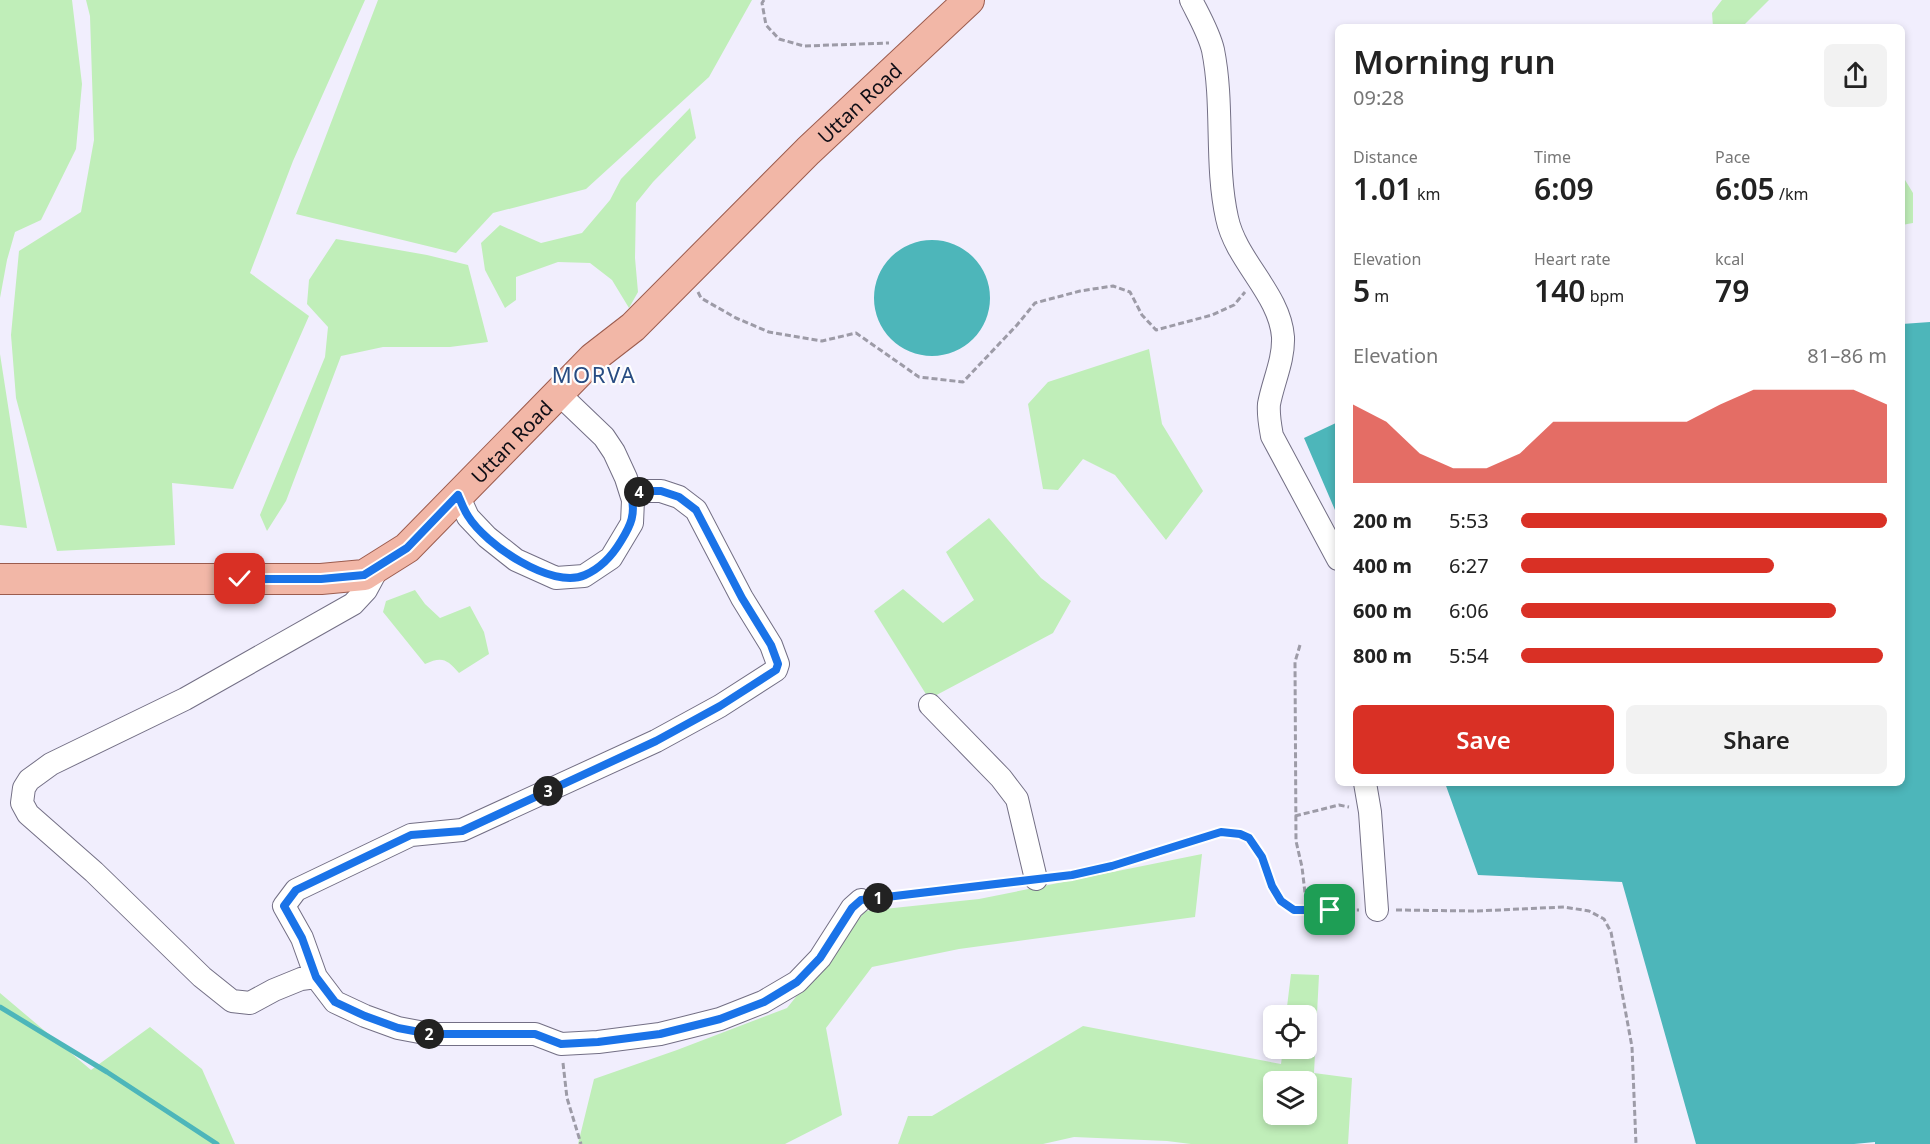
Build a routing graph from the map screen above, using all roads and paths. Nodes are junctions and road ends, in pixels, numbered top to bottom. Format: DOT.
graph roads {
  1 [pos="764,0"];
  2 [pos="969,0"];
  3 [pos="1191,0"];
  4 [pos="893,42"];
  5 [pos="688,272"];
  6 [pos="1256,276"];
  7 [pos="558,393"];
  8 [pos="631,494"];
  9 [pos="458,495"];
  10 [pos="1335,553"];
  11 [pos="380,564"];
  12 [pos="0,579"];
  13 [pos="1300,645"];
  14 [pos="930,705"];
  15 [pos="1366,786"];
  16 [pos="1370,812"];
  17 [pos="1295,816"];
  18 [pos="1036,879"];
  19 [pos="861,900"];
  20 [pos="1307,910"];
  21 [pos="1377,910"];
  22 [pos="316,977"];
  23 [pos="561,1044"];
  24 [pos="581,1144"];
  25 [pos="1635,1144"];
  1 -- 4 [label="path"];
  2 -- 5 [label="main road, Uttan Road"];
  3 -- 6 [label="street"];
  5 -- 6 [label="path"];
  5 -- 7 [label="main road, Uttan Road"];
  6 -- 10 [label="street"];
  7 -- 8 [label="street"];
  7 -- 9 [label="main road, Uttan Road"];
  8 -- 9 [label="street"];
  8 -- 22 [label="street"];
  9 -- 11 [label="main road, Uttan Road"];
  11 -- 12 [label="main road, Uttan Road"];
  11 -- 22 [label="street"];
  13 -- 17 [label="path"];
  14 -- 18 [label="street"];
  15 -- 16 [label="street"];
  16 -- 17 [label="path"];
  16 -- 21 [label="street"];
  17 -- 20 [label="path"];
  18 -- 19 [label="path"];
  18 -- 20 [label="path"];
  19 -- 23 [label="street"];
  20 -- 21 [label="path"];
  21 -- 25 [label="path"];
  22 -- 23 [label="street"];
  23 -- 24 [label="path"];
}
